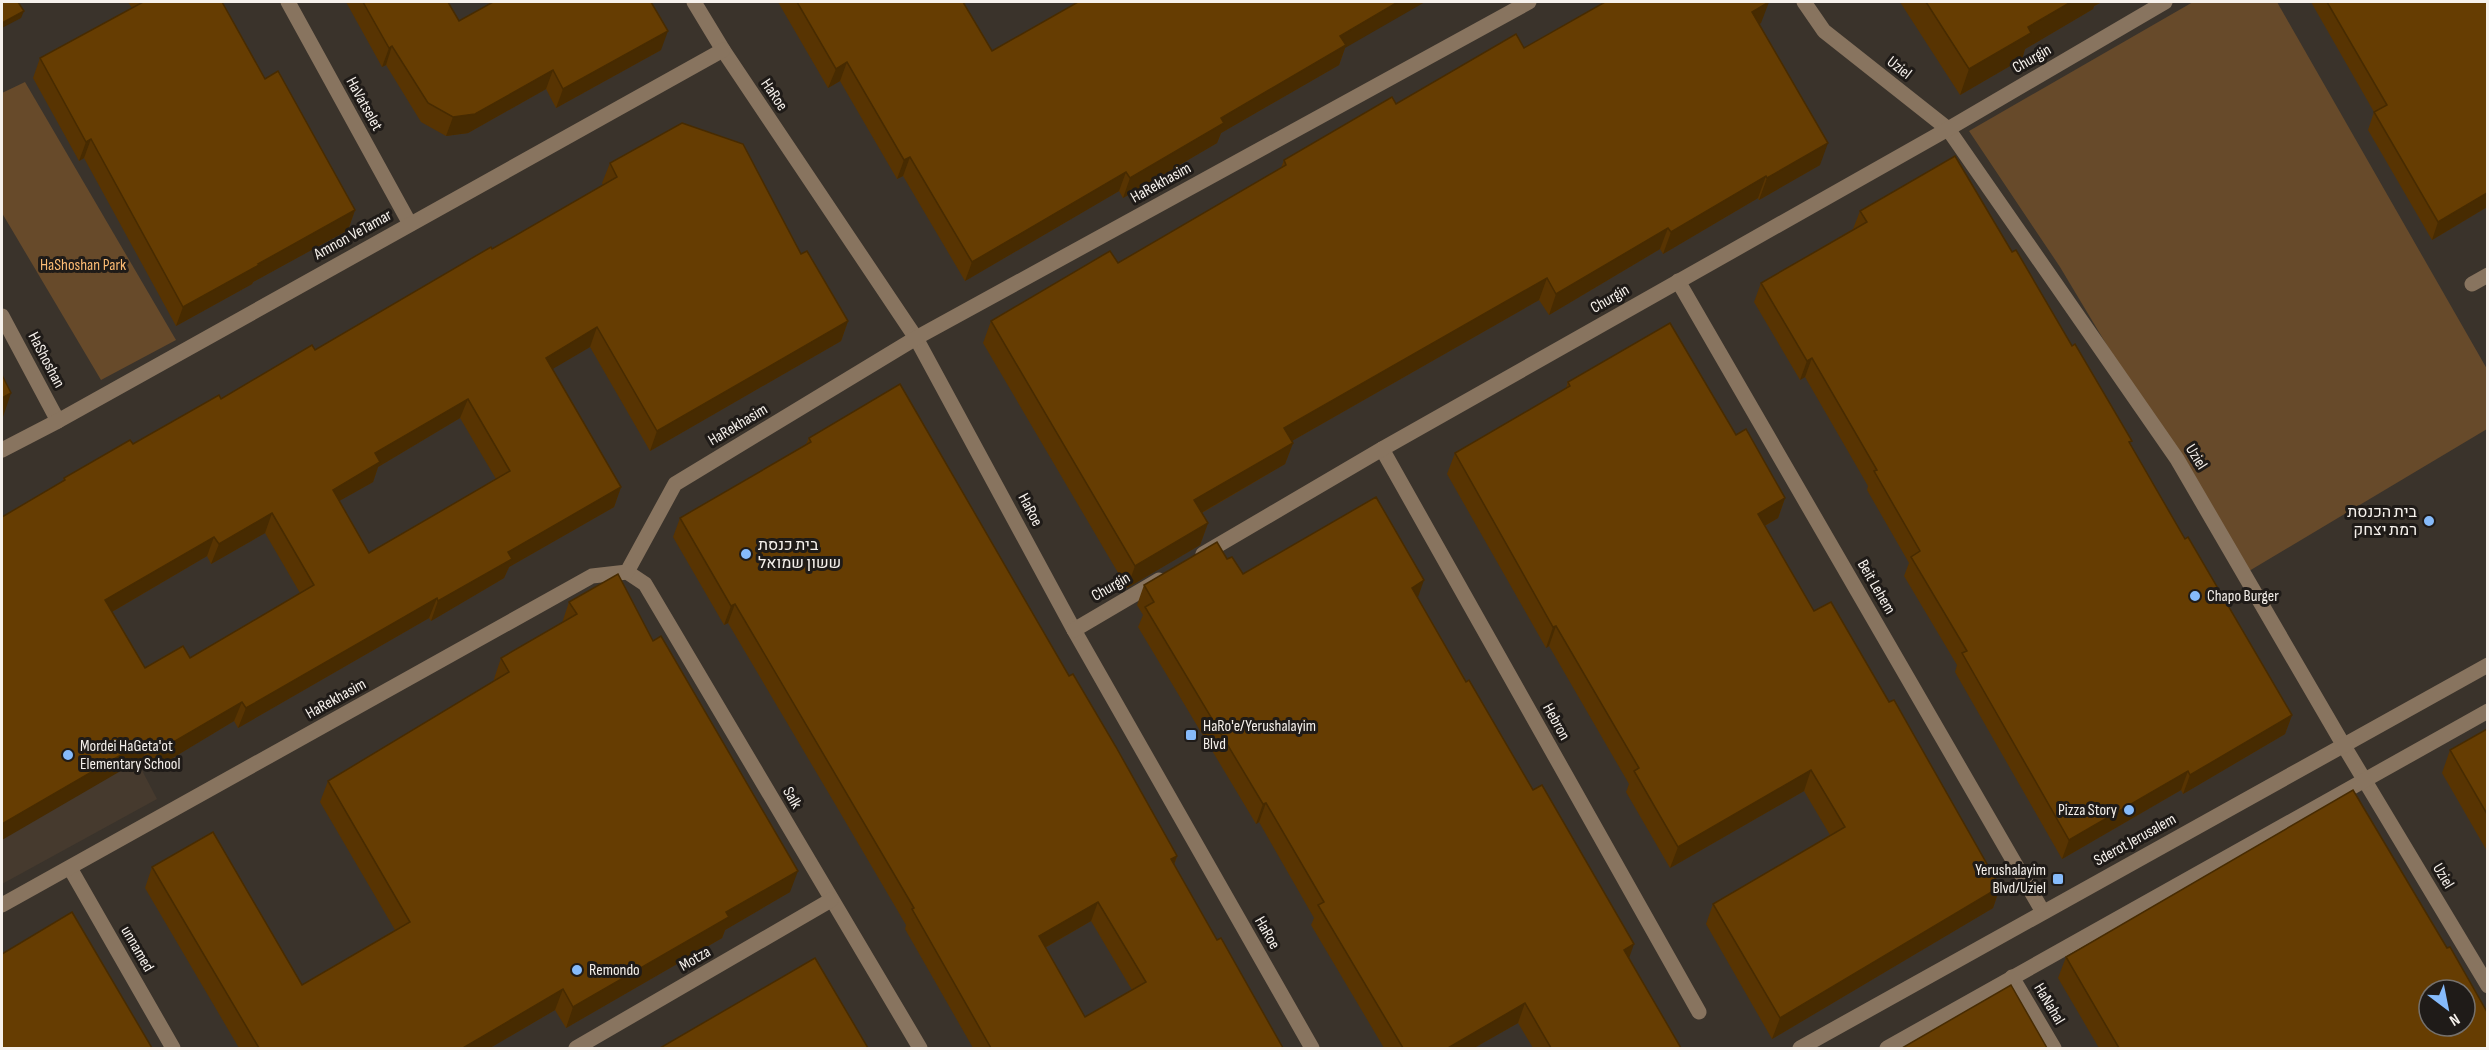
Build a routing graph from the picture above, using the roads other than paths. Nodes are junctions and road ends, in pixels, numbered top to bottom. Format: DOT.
graph roads {
  1 [pos="288,2"];
  2 [pos="694,2"];
  3 [pos="1530,2"];
  4 [pos="1804,2"];
  5 [pos="2165,2"];
  6 [pos="723,50"];
  7 [pos="1948,129"];
  8 [pos="410,224"];
  9 [pos="2487,275"];
  10 [pos="1678,281"];
  11 [pos="2472,284"];
  12 [pos="2,316"];
  13 [pos="916,338"];
  14 [pos="58,421"];
  15 [pos="1382,449"];
  16 [pos="2,450"];
  17 [pos="627,572"];
  18 [pos="1074,630"];
  19 [pos="2487,665"];
  20 [pos="2487,711"];
  21 [pos="2344,746"];
  22 [pos="2364,778"];
  23 [pos="70,868"];
  24 [pos="831,900"];
  25 [pos="2,905"];
  26 [pos="2043,912"];
  27 [pos="2012,977"];
  28 [pos="2487,986"];
  29 [pos="1699,1012"];
  30 [pos="173,1048"];
  31 [pos="576,1048"];
  32 [pos="920,1048"];
  33 [pos="1312,1048"];
  34 [pos="1800,1048"];
  35 [pos="1887,1048"];
  36 [pos="2054,1048"];
  1 -- 8 [label="street, HaVatselet"];
  2 -- 6 [label="street, HaRoe"];
  3 -- 13 [label="street, HaRekhasim"];
  4 -- 7 [label="street, Uziel"];
  5 -- 7 [label="street, Churgin"];
  6 -- 8 [label="street, Amnon VeTamar"];
  6 -- 13 [label="street, HaRoe"];
  7 -- 10 [label="street, Churgin"];
  7 -- 21 [label="street, Uziel"];
  8 -- 14 [label="street, Amnon VeTamar"];
  9 -- 11 [label="street"];
  10 -- 15 [label="street, Churgin"];
  10 -- 26 [label="street, Beit Lehem"];
  12 -- 14 [label="street, HaShoshan"];
  13 -- 17 [label="street, HaRekhasim"];
  13 -- 18 [label="street, HaRoe"];
  14 -- 16 [label="street, Amnon VeTamar"];
  15 -- 18 [label="street, Churgin"];
  15 -- 29 [label="street, Hebron"];
  17 -- 23 [label="street, HaRekhasim"];
  17 -- 24 [label="street, Salk"];
  18 -- 33 [label="street, HaRoe"];
  19 -- 21 [label="street, Sderot Jerusalem"];
  20 -- 22 [label="street"];
  21 -- 22 [label="street, Uziel"];
  21 -- 26 [label="street, Sderot Jerusalem"];
  22 -- 27 [label="street"];
  22 -- 28 [label="street, Uziel"];
  23 -- 25 [label="street, HaRekhasim"];
  23 -- 30 [label="street, unnamed"];
  24 -- 31 [label="street, Motza"];
  24 -- 32 [label="street, Salk"];
  26 -- 34 [label="street, Sderot Jerusalem"];
  27 -- 35 [label="street"];
  27 -- 36 [label="street, HaNahal"];
}
